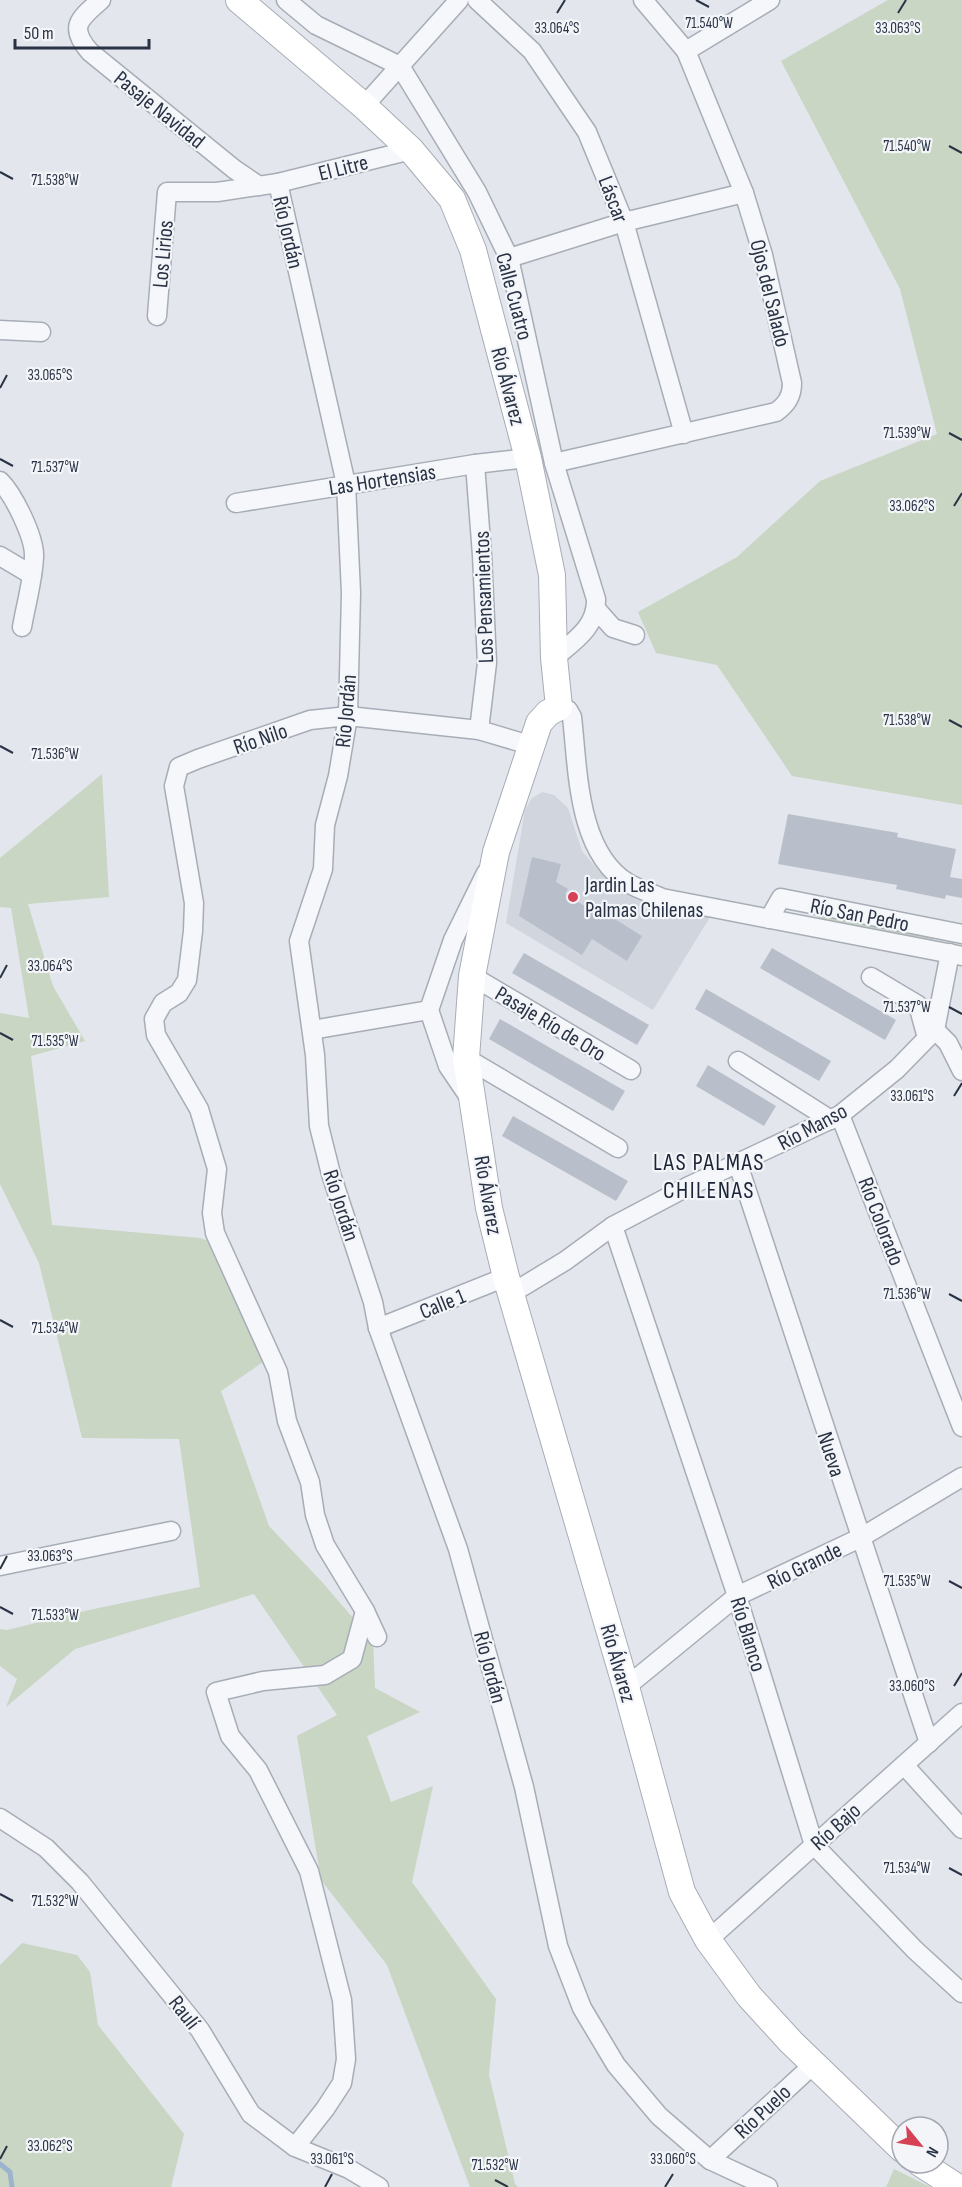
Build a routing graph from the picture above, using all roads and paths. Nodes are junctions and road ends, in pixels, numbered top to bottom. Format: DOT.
graph roads {
  1 [pos="101,0"];
  2 [pos="238,0"];
  3 [pos="286,0"];
  4 [pos="459,0"];
  5 [pos="477,0"];
  6 [pos="643,0"];
  7 [pos="770,0"];
  8 [pos="686,51"];
  9 [pos="400,66"];
  10 [pos="364,106"];
  11 [pos="411,150"];
  12 [pos="278,183"];
  13 [pos="259,186"];
  14 [pos="167,192"];
  15 [pos="744,193"];
  16 [pos="624,222"];
  17 [pos="509,258"];
  18 [pos="157,316"];
  19 [pos="0,330"];
  20 [pos="40,332"];
  21 [pos="684,434"];
  22 [pos="528,458"];
  23 [pos="554,463"];
  24 [pos="475,465"];
  25 [pos="0,482"];
  26 [pos="346,484"];
  27 [pos="236,503"];
  28 [pos="0,556"];
  29 [pos="32,575"];
  30 [pos="597,610"];
  31 [pos="22,627"];
  32 [pos="635,635"];
  33 [pos="554,658"];
  34 [pos="559,707"];
  35 [pos="348,716"];
  36 [pos="479,730"];
  37 [pos="533,746"];
  38 [pos="496,852"];
  39 [pos="769,919"];
  40 [pos="962,934"];
  41 [pos="956,955"];
  42 [pos="472,976"];
  43 [pos="871,977"];
  44 [pos="429,1010"];
  45 [pos="312,1030"];
  46 [pos="931,1034"];
  47 [pos="466,1058"];
  48 [pos="738,1061"];
  49 [pos="631,1070"];
  50 [pos="962,1071"];
  51 [pos="473,1103"];
  52 [pos="836,1118"];
  53 [pos="618,1148"];
  54 [pos="738,1164"];
  55 [pos="613,1226"];
  56 [pos="509,1285"];
  57 [pos="378,1328"];
  58 [pos="962,1427"];
  59 [pos="962,1477"];
  60 [pos="171,1531"];
  61 [pos="860,1538"];
  62 [pos="0,1566"];
  63 [pos="738,1596"];
  64 [pos="365,1611"];
  65 [pos="377,1637"];
  66 [pos="626,1687"];
  67 [pos="962,1713"];
  68 [pos="928,1743"];
  69 [pos="903,1765"];
  70 [pos="0,1818"];
  71 [pos="962,1829"];
  72 [pos="814,1845"];
  73 [pos="708,1940"];
  74 [pos="962,1993"];
  75 [pos="815,2063"];
  76 [pos="890,2140"];
  77 [pos="295,2147"];
  78 [pos="710,2160"];
  79 [pos="938,2175"];
  80 [pos="379,2187"];
  81 [pos="768,2187"];
  82 [pos="957,2187"];
  1 -- 13 [label="street, Pasaje Navidad"];
  2 -- 10 [label="street, Río Álvarez"];
  3 -- 9 [label="street"];
  4 -- 9 [label="street"];
  5 -- 16 [label="street, Láscar"];
  6 -- 8 [label="street, Ojos del Salado"];
  7 -- 8 [label="street"];
  8 -- 15 [label="street, Ojos del Salado"];
  9 -- 10 [label="street"];
  9 -- 17 [label="street, Calle Cuatro"];
  10 -- 11 [label="street, Río Álvarez"];
  11 -- 12 [label="street, El Litre"];
  11 -- 22 [label="street, Río Álvarez"];
  12 -- 13 [label="street, El Litre"];
  12 -- 26 [label="street, Río Jordán"];
  13 -- 14 [label="street, El Litre"];
  14 -- 18 [label="street, Los Lirios"];
  15 -- 16 [label="street"];
  15 -- 21 [label="street, Ojos del Salado"];
  16 -- 17 [label="street"];
  16 -- 21 [label="street, Láscar"];
  17 -- 23 [label="street, Calle Cuatro"];
  19 -- 20 [label="street"];
  21 -- 23 [label="street, Ojos del Salado"];
  22 -- 24 [label="street, Las Hortensias"];
  22 -- 33 [label="street, Río Álvarez"];
  23 -- 30 [label="street, Calle Cuatro"];
  24 -- 26 [label="street, Las Hortensias"];
  24 -- 36 [label="street, Los Pensamientos"];
  25 -- 29 [label="street"];
  26 -- 27 [label="street, Las Hortensias"];
  26 -- 35 [label="street, Río Jordán"];
  28 -- 29 [label="street"];
  29 -- 31 [label="street"];
  30 -- 32 [label="street"];
  30 -- 33 [label="street"];
  33 -- 34 [label="street, Río Álvarez"];
  34 -- 37 [label="street, Río Álvarez"];
  34 -- 39 [label="street, Río San Pedro"];
  35 -- 36 [label="street, Río Nilo"];
  35 -- 45 [label="street, Río Jordán"];
  35 -- 64 [label="street, Río Nilo"];
  36 -- 37 [label="street, Río Nilo"];
  37 -- 38 [label="street, Río Álvarez"];
  38 -- 42 [label="street, Río Álvarez"];
  38 -- 44 [label="street, Río Álvarez"];
  39 -- 40 [label="street, Río San Pedro"];
  39 -- 41 [label="street, Río San Pedro"];
  41 -- 46 [label="street"];
  42 -- 47 [label="street, Río Álvarez"];
  42 -- 49 [label="street, Pasaje Río de Oro"];
  43 -- 46 [label="street"];
  44 -- 45 [label="street"];
  44 -- 51 [label="street, Río Álvarez"];
  45 -- 57 [label="street, Río Jordán"];
  46 -- 50 [label="street"];
  46 -- 52 [label="street, Río Manso"];
  47 -- 51 [label="street, Río Álvarez"];
  47 -- 53 [label="street"];
  48 -- 52 [label="street"];
  51 -- 56 [label="street, Río Álvarez"];
  52 -- 54 [label="street, Río Manso"];
  52 -- 58 [label="street, Río Colorado"];
  54 -- 55 [label="street, Río Manso"];
  54 -- 61 [label="street, Nueva"];
  55 -- 56 [label="street, Río Manso"];
  55 -- 63 [label="street, Río Blanco"];
  56 -- 57 [label="street, Calle 1"];
  56 -- 66 [label="street, Río Álvarez"];
  57 -- 78 [label="street, Río Jordán"];
  59 -- 61 [label="street, Río Grande"];
  60 -- 62 [label="street"];
  61 -- 63 [label="street, Río Grande"];
  61 -- 68 [label="street, Nueva"];
  63 -- 66 [label="street, Río Grande"];
  63 -- 72 [label="street, Río Blanco"];
  64 -- 65 [label="street"];
  64 -- 77 [label="street"];
  66 -- 73 [label="street, Río Álvarez"];
  67 -- 68 [label="street, Río Bajo"];
  68 -- 69 [label="street, Río Bajo"];
  69 -- 71 [label="street"];
  69 -- 72 [label="street, Río Bajo"];
  70 -- 77 [label="street, Raulí"];
  72 -- 73 [label="street, Río Bajo"];
  72 -- 74 [label="street, Río Blanco"];
  73 -- 75 [label="street, Río Álvarez"];
  75 -- 76 [label="street, Río Álvarez"];
  75 -- 78 [label="street, Río Puelo"];
  77 -- 80 [label="street, Raulí"];
  78 -- 81 [label="street, Río Jordán"];
  79 -- 82 [label="street"];
}
